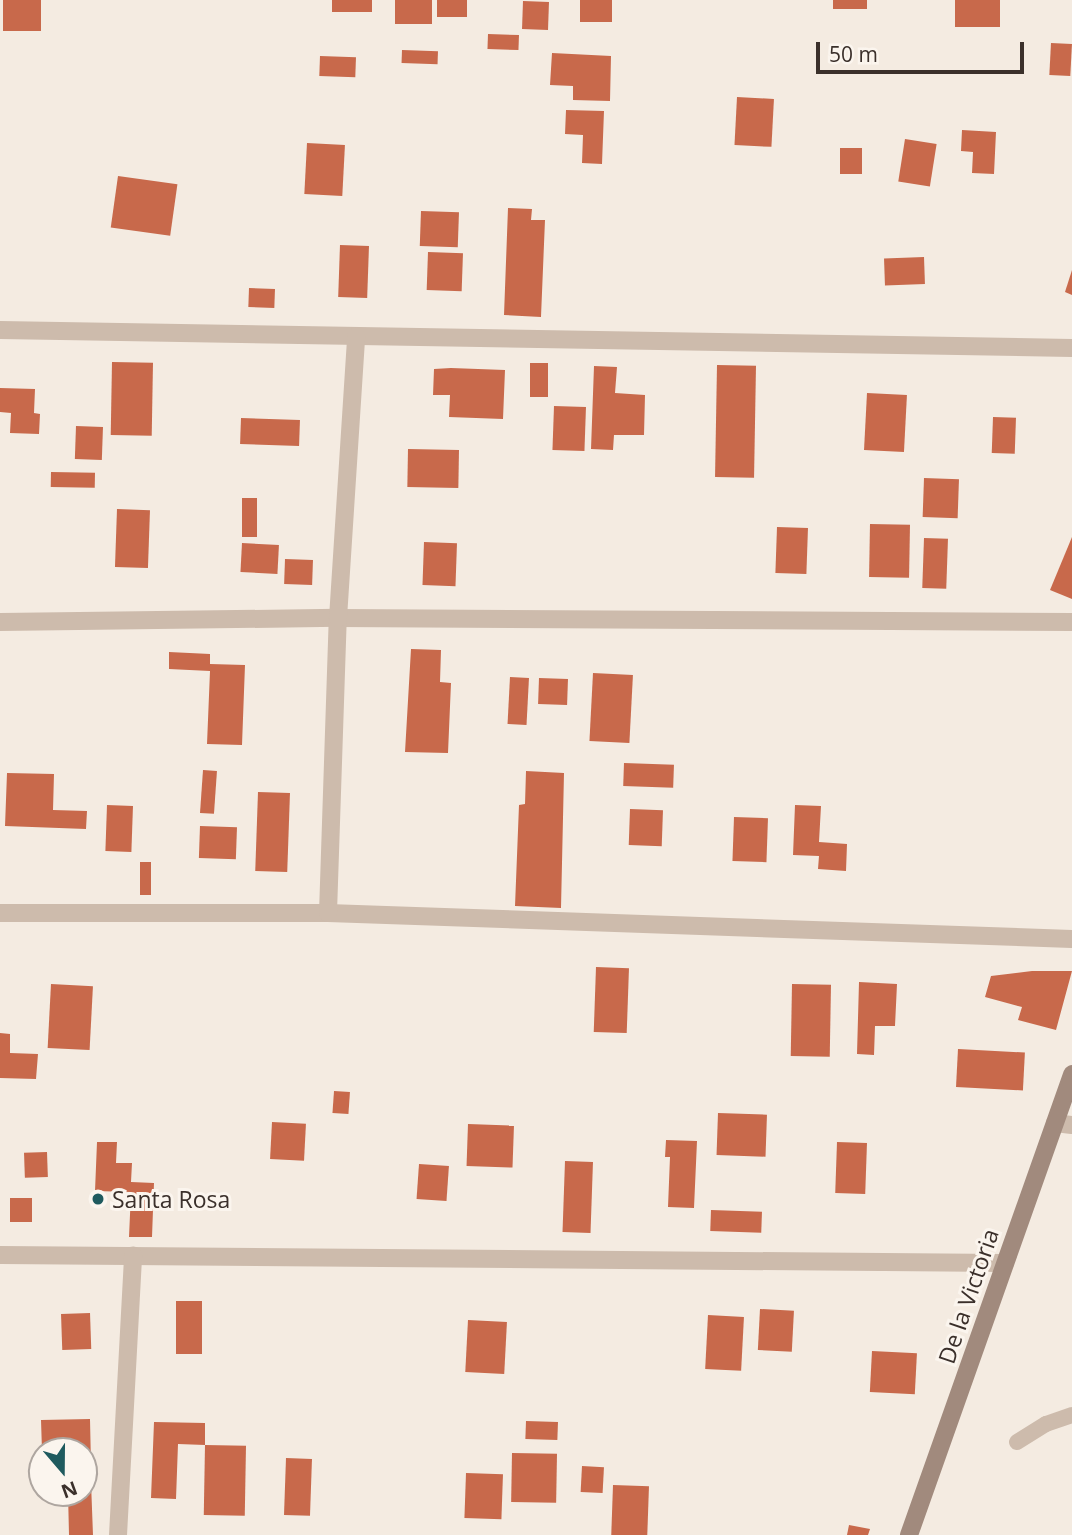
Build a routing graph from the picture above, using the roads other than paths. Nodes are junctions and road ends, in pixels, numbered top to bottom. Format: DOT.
graph roads {
  1 [pos="0,330"];
  2 [pos="356,337"];
  3 [pos="1072,348"];
  4 [pos="338,618"];
  5 [pos="0,622"];
  6 [pos="1072,622"];
  7 [pos="0,912"];
  8 [pos="328,913"];
  9 [pos="1072,939"];
  10 [pos="1072,1074"];
  11 [pos="1063,1124"];
  12 [pos="0,1255"];
  13 [pos="133,1255"];
  14 [pos="1005,1263"];
  15 [pos="1072,1415"];
  16 [pos="1017,1442"];
  17 [pos="118,1535"];
  18 [pos="909,1535"];
  1 -- 2 [label="street"];
  2 -- 3 [label="street"];
  2 -- 4 [label="street"];
  4 -- 5 [label="street"];
  4 -- 6 [label="street"];
  4 -- 8 [label="street"];
  7 -- 8 [label="street"];
  8 -- 9 [label="street"];
  10 -- 11 [label="main road, De la Victoria"];
  11 -- 14 [label="main road, De la Victoria"];
  12 -- 13 [label="street"];
  13 -- 14 [label="street"];
  13 -- 17 [label="street"];
  14 -- 18 [label="main road, De la Victoria"];
  15 -- 16 [label="lane"];
}
